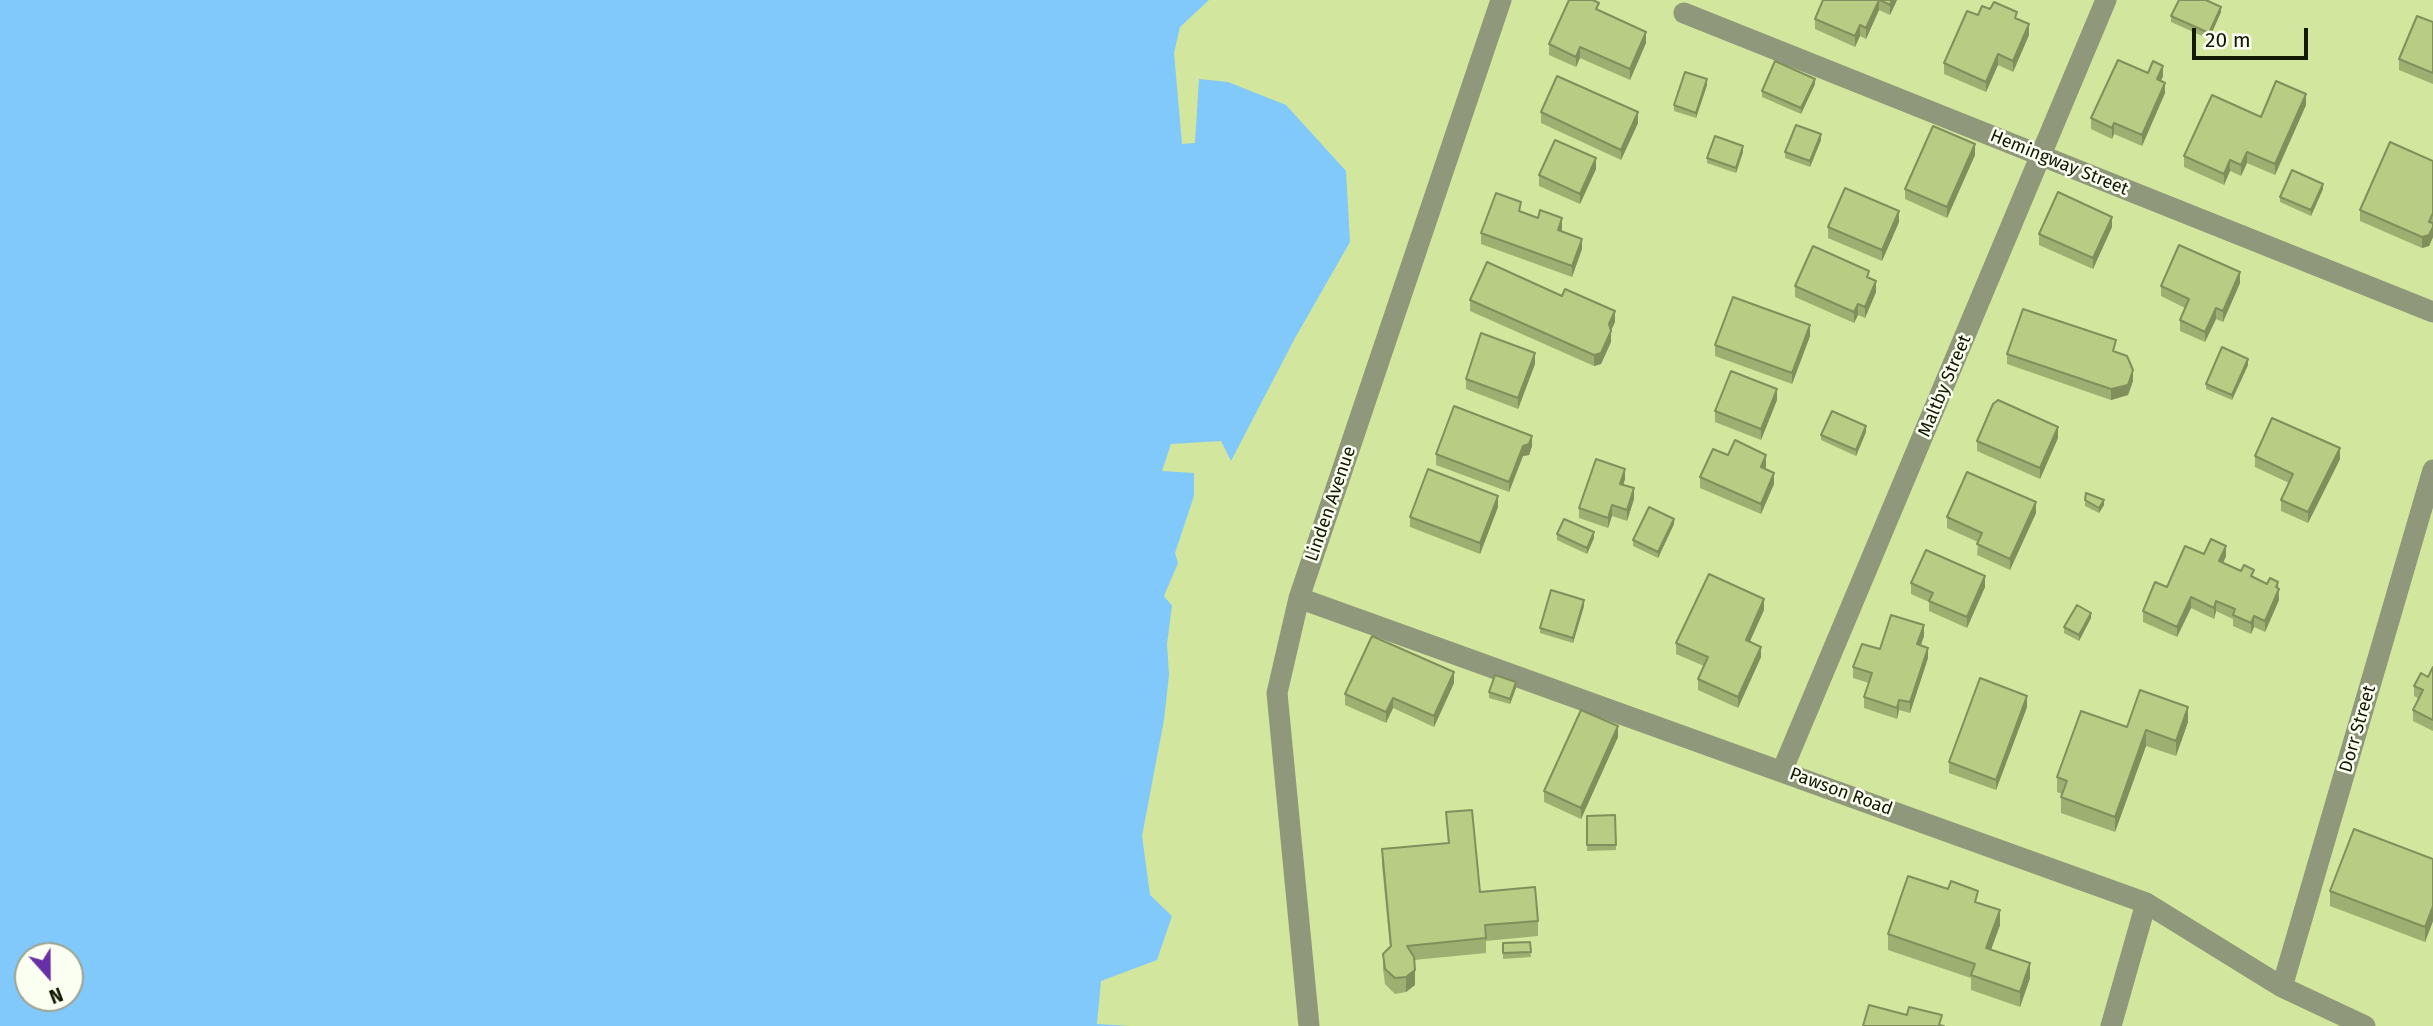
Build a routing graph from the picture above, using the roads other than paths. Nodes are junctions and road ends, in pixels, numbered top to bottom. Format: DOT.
graph roads {
  1 [pos="1501,0"];
  2 [pos="2106,0"];
  3 [pos="1684,13"];
  4 [pos="2042,156"];
  5 [pos="2433,313"];
  6 [pos="2433,470"];
  7 [pos="1299,598"];
  8 [pos="1782,771"];
  9 [pos="2146,902"];
  10 [pos="2282,987"];
  11 [pos="1309,1026"];
  12 [pos="2111,1026"];
  13 [pos="2365,1026"];
  1 -- 7 [label="street, Linden Avenue"];
  2 -- 4 [label="street, Maltby Street"];
  3 -- 4 [label="street, Hemingway Street"];
  4 -- 5 [label="street, Hemingway Street"];
  4 -- 8 [label="street, Maltby Street"];
  6 -- 10 [label="street, Dorr Street"];
  7 -- 8 [label="street, Pawson Road"];
  7 -- 11 [label="street, Linden Avenue"];
  8 -- 9 [label="street, Pawson Road"];
  9 -- 10 [label="street, Pawson Road"];
  9 -- 12 [label="street"];
  10 -- 13 [label="street, Pawson Road"];
}
